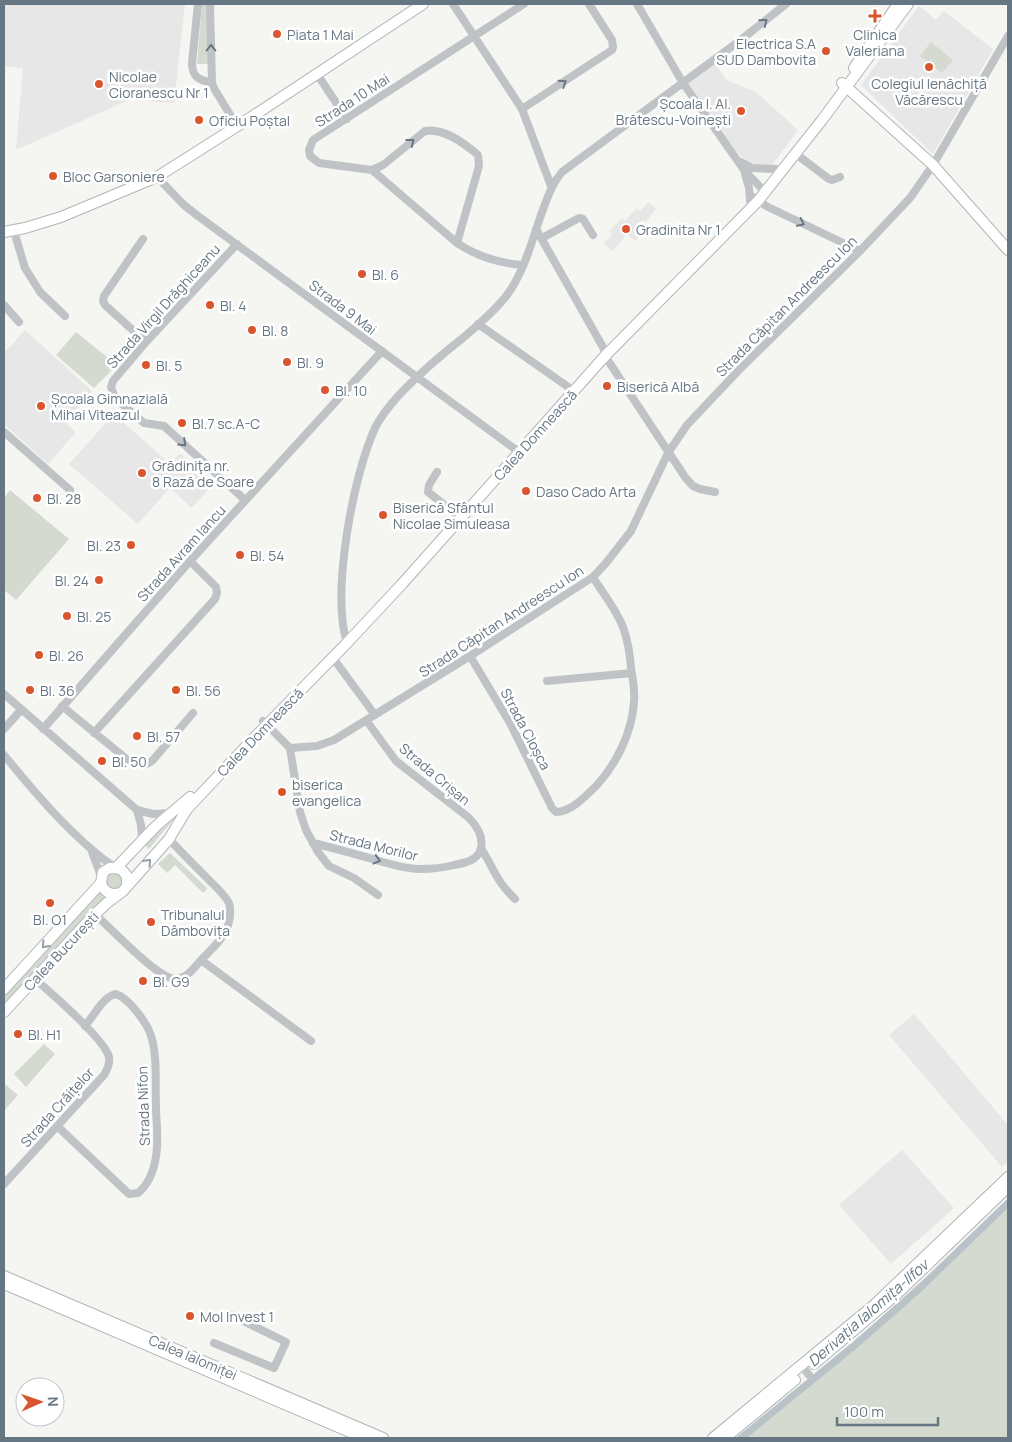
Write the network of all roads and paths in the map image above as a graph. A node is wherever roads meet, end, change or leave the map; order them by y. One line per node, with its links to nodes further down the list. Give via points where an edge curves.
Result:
1 (198, 4): 14 (street, via 192,71 198,79)
2 (210, 4): 14 (street, one-way to 2)
3 (423, 4): 13 (main road)
4 (454, 4): 11 (street)
5 (524, 4): 11 (street, Strada 10 Mai)
6 (589, 4): 17 (street, one-way to 6, via 612,50 612,40)
7 (637, 4): 15 (street)
8 (786, 4): 15 (street, one-way to 8)
9 (898, 4): 16 (main road, Calea Domnească)
10 (908, 4): 16 (main road)
11 (474, 36): 17 (street); 18 (street, Strada 10 Mai)
12 (1008, 36): 22 (street, Strada Căpitan Andreescu Ion)
13 (318, 74): 18 (street); 19 (main road)
14 (212, 83): 19 (street)
15 (683, 83): 21 (street); 28 (street, via 568,167)
16 (847, 88): 20 (main road, Calea Domnească); 20 (main road, Calea Domnească); 22 (main road)
17 (522, 109): 28 (street)
18 (347, 119): 24 (street, Strada 10 Mai, via 314,140 310,156 320,162)
19 (237, 126): 26 (main road)
20 (794, 152): 23 (main road); 27 (street, via 829,179); 29 (main road, Calea Domnească)
21 (736, 158): 23 (street, via 749,168); 25 (street)
22 (933, 165): 38 (street, Strada Căpitan Andreescu Ion, via 910,198); 39 (main road)
23 (776, 169): 29 (main road)
24 (372, 170): 36 (street); 36 (street, one-way to 36, via 425,131 446,134 469,146 478,155 479,166)
25 (744, 170): 29 (street); 30 (street)
26 (157, 177): 32 (main road, via 68,214); 37 (street, Strada 9 Mai, via 191,210)
27 (840, 177)
28 (551, 186): 31 (street)
29 (763, 190): 30 (main road, Calea Domnească)
30 (752, 201): 38 (street, one-way to 38); 47 (main road, Calea Domnească)
31 (536, 229): 34 (street); 40 (street)
32 (9, 232): 42 (street, via 40,292)
33 (593, 235): 34 (street, via 579,218)
34 (542, 238): 47 (street)
35 (143, 239): 45 (street, via 103,301)
36 (457, 243): 40 (street, via 487,259)
37 (237, 244): 45 (street, Strada Virgil Drăghiceanu); 46 (street, Strada 9 Mai)
38 (860, 250): 52 (street, Strada Căpitan Andreescu Ion, via 700,410)
39 (1008, 250)
40 (522, 265): 44 (street, via 507,295)
41 (4, 305): 43 (street)
42 (65, 316)
43 (19, 322)
44 (478, 324): 48 (street); 49 (street)
45 (146, 342): 56 (street, Strada Virgil Drăghiceanu, one-way to 56, via 113,381 114,398 144,423 164,426)
46 (382, 351): 48 (street, Strada 9 Mai); 56 (street, Strada Avram Iancu)
47 (604, 352): 49 (main road, Calea Domnească); 52 (street)
48 (416, 377): 51 (street, Strada 9 Mai); 60 (street, via 380,418 362,465 346,543 342,606)
49 (572, 389): 51 (main road, Calea Domnească)
50 (4, 432): 54 (street)
51 (517, 450): 57 (main road, Calea Domnească); 60 (main road, Calea Domnească)
52 (668, 453): 55 (street, via 693,486); 59 (street, Strada Căpitan Andreescu Ion, via 631,531)
53 (437, 472): 57 (street, via 428,492)
54 (70, 490)
55 (715, 492)
56 (245, 500): 58 (street, Strada Avram Iancu)
57 (456, 514): 60 (main road, Calea Domnească)
58 (190, 561): 66 (street, Strada Avram Iancu); 74 (street, via 216,587 215,599)
59 (593, 577): 61 (street, Strada Căpitan Andreescu Ion); 63 (street, via 624,630)
60 (346, 640): 62 (main road, Calea Domnească); 71 (main road, Calea Domnească)
61 (470, 656): 63 (street, Strada Cloșca, via 510,723 552,808 559,812 594,788 612,765 632,720); 69 (street, Strada Căpitan Andreescu Ion)
62 (333, 658): 69 (street); 71 (main road, Calea Domnească)
63 (632, 673): 64 (street)
64 (547, 681)
65 (4, 694): 67 (street)
66 (62, 706): 73 (street, Strada Avram Iancu); 74 (street)
67 (21, 710): 72 (street); 73 (street)
68 (193, 713): 74 (street, via 146,764 129,761)
69 (375, 715): 70 (street, Strada Căpitan Andreescu Ion)
70 (366, 720): 75 (street, Strada Căpitan Andreescu Ion, via 325,744); 82 (street, Strada Crișan, via 396,761 472,821 480,833)
71 (265, 723): 75 (street); 78 (main road, Calea Domnească); 79 (main road, Calea Domnească, via 186,809)
72 (4, 729)
73 (43, 729): 77 (street)
74 (94, 732)
75 (290, 748): 81 (street, via 300,812)
76 (4, 755): 83 (street)
77 (137, 810): 78 (street, via 153,814); 80 (street)
78 (172, 813): 80 (main road, Calea Domnească)
79 (169, 839): 86 (main road, Calea București, one-way to 79); 90 (street, via 230,906 227,928)
80 (142, 840): 84 (main road, Calea Domnească)
81 (313, 843): 82 (street, Strada Morilor, one-way to 82, via 419,869 464,864 472,860); 87 (street, via 329,866)
82 (481, 848): 88 (street, Strada Crișan, via 495,875)
83 (92, 852): 84 (street); 85 (street)
84 (115, 867): 85 (main road, via 106,870); 86 (main road, via 127,876)
85 (101, 879): 86 (main road, via 102,887 108,893); 92 (main road, Calea București, one-way to 92)
86 (124, 889): 89 (main road, Calea București)
87 (378, 895)
88 (515, 899)
89 (92, 918): 90 (street, via 168,977 184,977); 91 (main road, Calea București)
90 (201, 960): 95 (street)
91 (35, 979): 93 (main road, Calea București); 94 (street, Strada Crăițelor)
92 (4, 989)
93 (4, 1012)
94 (85, 1026): 96 (street, Strada Crăițelor, via 108,1056 107,1070); 96 (street, Strada Nifon, via 115,994 132,1006 150,1033 158,1139 149,1180 138,1193 129,1194)
95 (311, 1041)
96 (57, 1126): 98 (street, Strada Crăițelor)
97 (1008, 1177): 106 (main road, via 873,1306)
98 (4, 1184)
99 (1008, 1187): 107 (main road, via 892,1299 808,1373)
100 (4, 1276): 105 (main road, Calea Ialomiței)
101 (4, 1284): 104 (main road, Calea Ialomiței)
102 (229, 1314): 103 (street, via 286,1342 274,1368)
103 (214, 1343)
104 (364, 1438)
105 (383, 1438)
106 (713, 1438)
107 (725, 1438)

